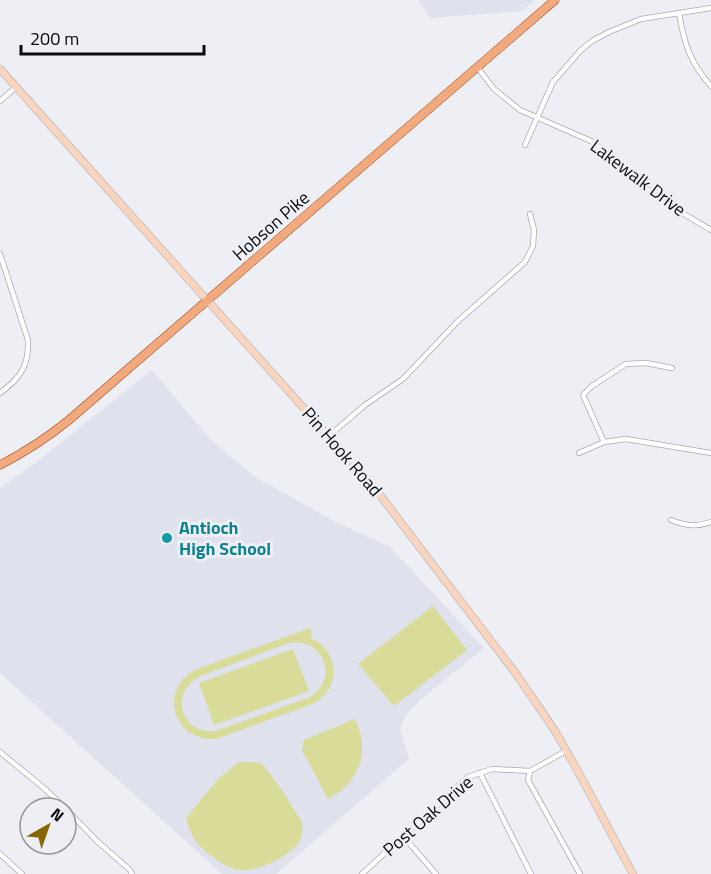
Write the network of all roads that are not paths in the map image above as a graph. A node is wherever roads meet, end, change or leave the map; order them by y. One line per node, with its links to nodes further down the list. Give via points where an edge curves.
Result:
1 (555, 0): 4 (main road, Hobson Pike)
2 (711, 8): 3 (street)
3 (679, 13): 6 (street, via 688,51); 9 (street, via 641,19 592,41 553,82)
4 (478, 68): 9 (street, Lakewalk Drive, via 494,89 520,110); 14 (main road, Hobson Pike)
5 (0, 69): 7 (street, Pin Hook Road)
6 (711, 86)
7 (16, 87): 8 (street); 14 (street, Pin Hook Road)
8 (0, 101)
9 (537, 116): 10 (street); 12 (street, Lakewalk Drive, via 591,141 661,200)
10 (525, 145)
11 (530, 214): 17 (street, via 533,246 525,262 458,321 403,379)
12 (711, 230)
13 (0, 254): 16 (street, via 28,340 23,370)
14 (207, 300): 17 (street, Pin Hook Road); 21 (main road, Hobson Pike, via 49,436)
15 (672, 368): 18 (street, via 626,364 583,395)
16 (0, 393)
17 (329, 436): 24 (street, Pin Hook Road, via 370,482 517,675)
18 (604, 442): 19 (street); 20 (street, via 626,438)
19 (579, 453)
20 (711, 453)
21 (0, 465)
22 (671, 520): 23 (street, via 690,526)
23 (711, 522)
24 (566, 751): 26 (street); 38 (street, Pin Hook Road)
25 (0, 752): 28 (street)
26 (530, 771): 27 (street, Post Oak Drive, via 492,769); 37 (street, via 528,780)
27 (480, 773): 30 (street, Post Oak Drive, via 468,777); 36 (street)
28 (52, 796)
29 (78, 822): 33 (street)
30 (403, 836): 34 (street, Post Oak Drive); 35 (street)
31 (0, 854): 32 (street)
32 (22, 874)
33 (132, 874)
34 (362, 874)
35 (436, 874)
36 (531, 874)
37 (580, 874)
38 (633, 874)

